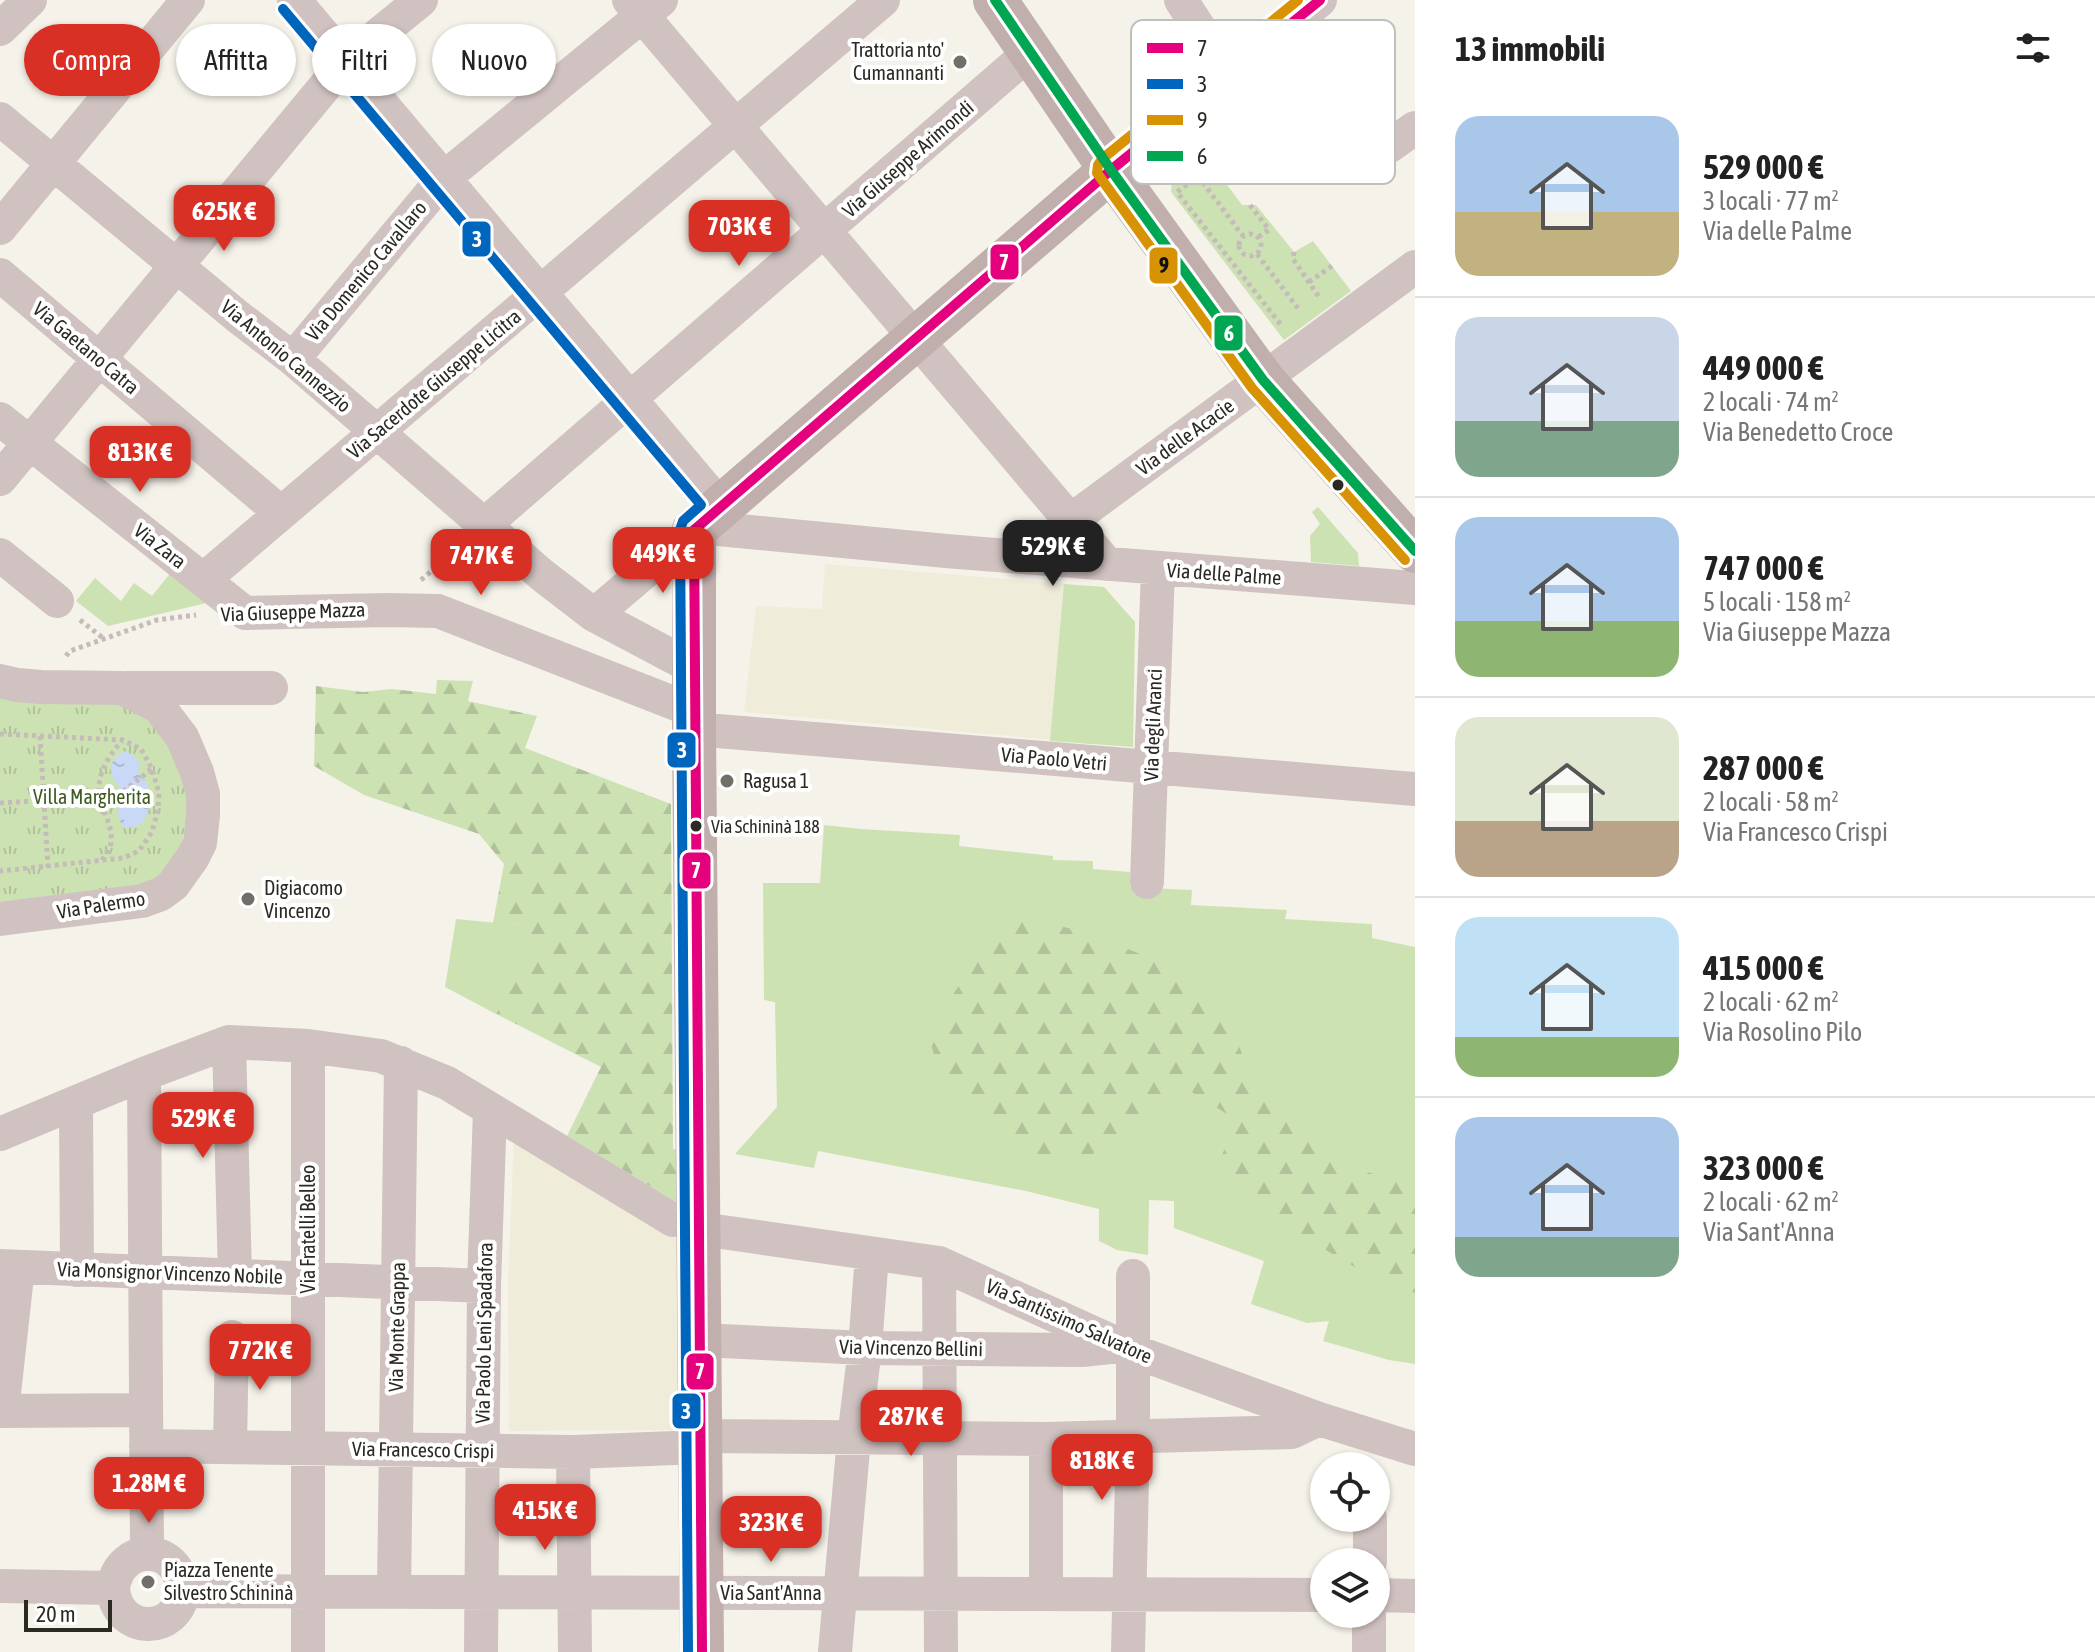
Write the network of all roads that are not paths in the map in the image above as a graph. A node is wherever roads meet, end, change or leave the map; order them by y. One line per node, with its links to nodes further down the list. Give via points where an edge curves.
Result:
1 (30, 0): 14 (street)
2 (188, 0): 23 (street)
3 (294, 0): 12 (street)
4 (421, 0): 13 (street)
5 (883, 0): 19 (street, Via Sacerdote Giuseppe Licitra)
6 (995, 0): 15 (main road)
7 (1181, 0): 10 (street)
8 (1320, 0): 11 (street)
9 (644, 5): 19 (street); 25 (street, Via Domenico Cavallaro)
10 (1194, 20)
11 (1295, 20)
12 (314, 24)
13 (391, 24)
14 (0, 29)
15 (1029, 53): 24 (main road); 27 (street, Via Giuseppe Arimondi)
16 (317, 96): 28 (street)
17 (375, 96): 25 (street)
18 (0, 119): 23 (street, Via Antonio Cannezzio)
19 (736, 126): 27 (street); 31 (street, Via Sacerdote Giuseppe Licitra)
20 (1415, 128): 21 (street)
21 (1395, 142)
22 (1131, 153): 24 (street)
23 (53, 163): 26 (street); 28 (street, Via Antonio Cannezzio)
24 (1111, 170): 32 (main road); 35 (main road)
25 (444, 178): 31 (street); 34 (street, Via Domenico Cavallaro)
26 (0, 228)
27 (825, 232): 32 (street); 36 (street, Via Giuseppe Arimondi)
28 (176, 265): 33 (street); 34 (street, Via Antonio Cannezzio)
29 (1415, 267): 35 (street, Via delle Acacie)
30 (0, 275): 33 (street, Via Gaetano Catra)
31 (541, 293): 36 (street); 38 (street, Via Sacerdote Giuseppe Licitra)
32 (916, 338): 42 (main road); 43 (street)
33 (99, 359): 39 (street); 41 (street, Via Gaetano Catra)
34 (293, 359): 38 (street, Via Antonio Cannezzio)
35 (1263, 380): 43 (street, Via delle Acacie); 45 (main road)
36 (631, 399): 42 (street); 44 (street, Via Giuseppe Arimondi)
37 (0, 419): 39 (street, Via Zara)
38 (377, 432): 41 (street, Via Sacerdote Giuseppe Licitra); 44 (street, Via Antonio Cannezzio)
39 (30, 443): 40 (street); 49 (street, Via Zara)
40 (0, 479)
41 (281, 513): 49 (street, Via Sacerdote Giuseppe Licitra)
42 (704, 521): 47 (street, Via delle Palme, via 899,546); 53 (street); 54 (main road)
43 (1070, 521): 47 (street)
44 (484, 525): 53 (street, Via Antonio Cannezzio)
45 (1415, 551)
46 (0, 555): 51 (street)
47 (1107, 564): 48 (street, Via delle Palme)
48 (1158, 569): 50 (street, Via delle Palme); 59 (street, Via degli Aranci)
49 (203, 580): 52 (street, Via Zara)
50 (1415, 588)
51 (57, 601)
52 (245, 613): 58 (street, Via Giuseppe Mazza, via 438,611)
53 (594, 615): 54 (street, Via Antonio Cannezzio)
54 (694, 668): 58 (main road)
55 (0, 681): 56 (street, Via Palermo)
56 (122, 688): 57 (street); 62 (street, Via Palermo, via 159,707 190,754 203,794 200,843 193,857 173,885 142,901)
57 (271, 688)
58 (694, 720): 59 (street, Via Paolo Vetri); 83 (main road)
59 (1151, 767): 60 (street, Via Paolo Vetri); 61 (street, Via degli Aranci)
60 (1415, 789)
61 (1147, 882)
62 (0, 919)
63 (229, 1042): 64 (street); 66 (street); 77 (street)
64 (308, 1046): 65 (street); 79 (street, Via Fratelli Belleo)
65 (401, 1063): 68 (street); 80 (street, Via Monte Grappa)
66 (144, 1074): 67 (street); 76 (street)
67 (76, 1103): 69 (street); 75 (street)
68 (490, 1110): 70 (street); 81 (street, Via Paolo Leni Spadafora)
69 (0, 1134)
70 (673, 1220)
71 (715, 1231): 72 (street, Via Santissimo Salvatore)
72 (872, 1254): 73 (street, Via Santissimo Salvatore); 84 (street)
73 (939, 1263): 85 (street, Via Santissimo Salvatore); 86 (street)
74 (9, 1267): 75 (street, Via Monsignor Vincenzo Nobile); 88 (street)
75 (77, 1270): 76 (street, Via Monsignor Vincenzo Nobile)
76 (145, 1272): 77 (street, Via Monsignor Vincenzo Nobile); 87 (street)
77 (235, 1276): 79 (street, Via Monsignor Vincenzo Nobile)
78 (1133, 1276): 85 (street)
79 (308, 1279): 80 (street, Via Monsignor Vincenzo Nobile); 97 (street, Via Fratelli Belleo)
80 (397, 1282): 81 (street, Via Monsignor Vincenzo Nobile); 98 (street, Via Monte Grappa)
81 (484, 1286): 100 (street, Via Paolo Leni Spadafora)
82 (232, 1337): 96 (street)
83 (700, 1340): 84 (street, Via Vincenzo Bellini); 94 (main road)
84 (865, 1348): 86 (street, Via Vincenzo Bellini); 91 (street)
85 (1127, 1348): 86 (street, Via Vincenzo Bellini); 89 (street, Via Santissimo Salvatore); 90 (street)
86 (939, 1349): 92 (street)
87 (145, 1410): 88 (street); 95 (street)
88 (1, 1411)
89 (1319, 1419): 90 (street, Via Francesco Crispi, via 1292,1432); 101 (street, Via Santissimo Salvatore)
90 (1133, 1437): 93 (street, Via Francesco Crispi); 117 (street)
91 (854, 1438): 92 (street, Via Francesco Crispi); 94 (street, Via Francesco Crispi); 114 (street)
92 (940, 1439): 93 (street, Via Francesco Crispi); 115 (street)
93 (1046, 1439): 116 (street)
94 (700, 1442): 102 (street, Via Francesco Crispi); 103 (main road)
95 (146, 1446): 96 (street, Via Francesco Crispi); 105 (street)
96 (230, 1447): 97 (street, Via Francesco Crispi)
97 (308, 1448): 98 (street, Via Francesco Crispi); 109 (street, Via Fratelli Belleo)
98 (395, 1449): 100 (street, Via Francesco Crispi); 110 (street, Via Monte Grappa)
99 (1415, 1449): 101 (street, Via Santissimo Salvatore)
100 (482, 1450): 102 (street, Via Francesco Crispi); 111 (street, Via Paolo Leni Spadafora)
101 (1370, 1450)
102 (573, 1452): 112 (street)
103 (701, 1519): 104 (street); 113 (main road)
104 (791, 1524)
105 (147, 1554): 107 (street, via 126,1561); 108 (street, via 175,1566)
106 (0, 1586): 107 (street)
107 (113, 1588): 122 (street, via 114,1601)
108 (183, 1591): 109 (street, Via Sant'Anna); 122 (street, via 178,1607)
109 (308, 1591): 110 (street, Via Sant'Anna); 123 (street, Via Fratelli Belleo)
110 (394, 1592): 111 (street, Via Sant'Anna)
111 (480, 1592): 112 (street, Via Sant'Anna); 124 (street, Via Paolo Leni Spadafora)
112 (574, 1592): 113 (street, Via Sant'Anna); 125 (street)
113 (702, 1593): 114 (street, Via Sant'Anna); 126 (main road)
114 (841, 1594): 115 (street, Via Sant'Anna); 127 (street)
115 (941, 1594): 116 (street, Via Sant'Anna); 128 (street)
116 (1046, 1594): 117 (street, Via Sant'Anna)
117 (1129, 1594): 118 (street, Via Sant'Anna); 129 (street)
118 (1310, 1595)
119 (1390, 1595): 120 (street)
120 (1415, 1596)
121 (1369, 1628): 130 (street)
122 (148, 1638)
123 (308, 1652)
124 (481, 1652)
125 (575, 1652)
126 (702, 1652)
127 (835, 1652)
128 (941, 1652)
129 (1128, 1652)
130 (1369, 1652)

